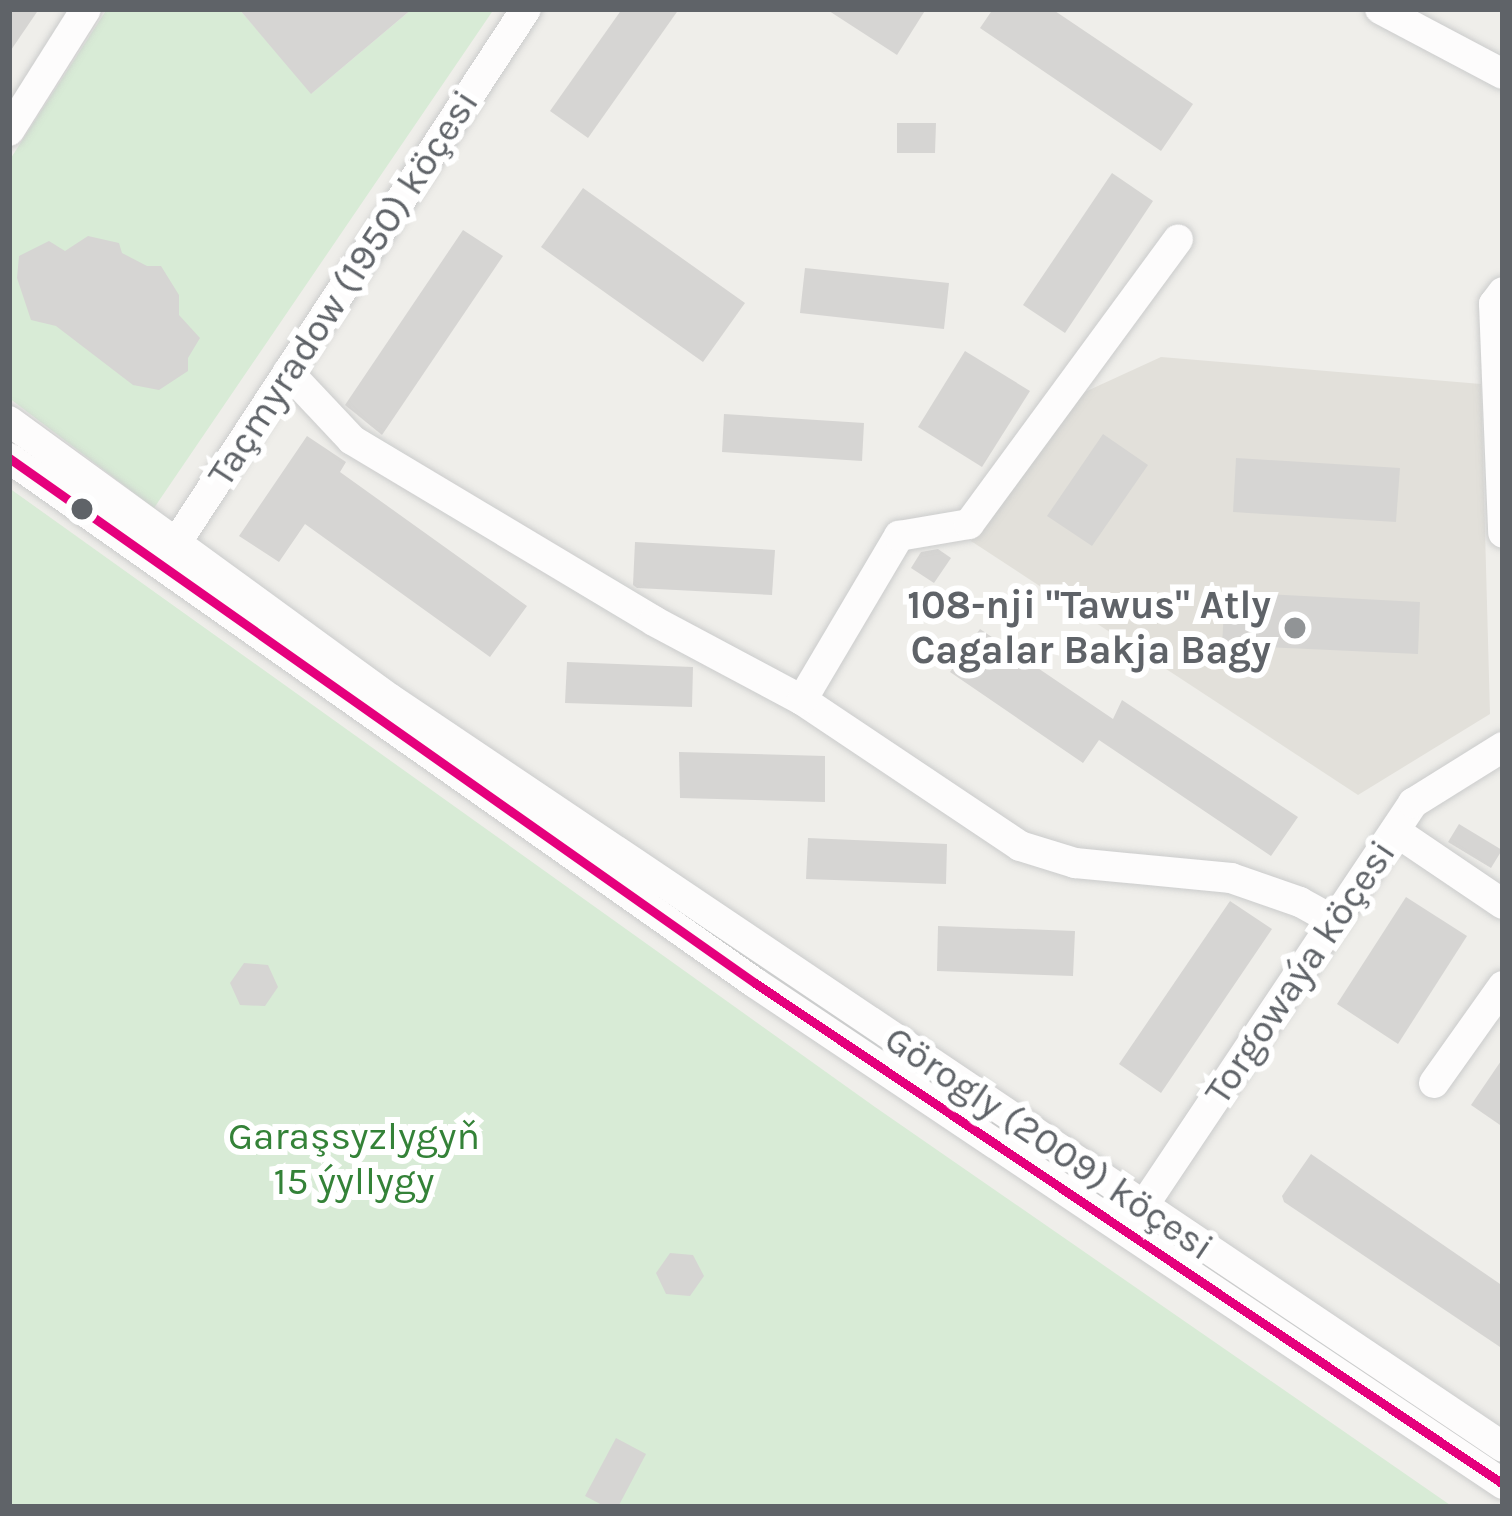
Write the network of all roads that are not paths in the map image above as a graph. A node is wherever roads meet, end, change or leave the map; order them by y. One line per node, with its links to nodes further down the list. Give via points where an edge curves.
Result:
1 (86, 9): 5 (street)
2 (526, 9): 8 (street, Taçmyradow (1950) köçesi)
3 (1380, 9): 4 (street)
4 (1503, 74)
5 (9, 131)
6 (1178, 240): 13 (street, via 969,524 899,536)
7 (1503, 292): 11 (street, via 1494,304)
8 (288, 372): 12 (street, Taçmyradow (1950) köçesi); 13 (street, via 352,440)
9 (9, 422): 12 (street, Görogly (2009) köçesi)
10 (9, 458): 12 (street, Görogly (2009) köçesi)
11 (1503, 533)
12 (168, 555): 20 (street, Görogly (2009) köçesi, via 754,983)
13 (802, 700): 17 (street, via 1020,846 1075,863 1231,878)
14 (1503, 747): 15 (street, Torgowaýa köçesi, via 1414,803)
15 (1395, 831): 16 (street); 17 (street, Torgowaýa köçesi)
16 (1503, 904)
17 (1334, 921): 20 (street, Torgowaýa köçesi)
18 (1503, 986): 19 (street)
19 (1434, 1083)
20 (1135, 1218): 21 (street, Görogly (2009) köçesi); 22 (street, Görogly (2009) köçesi)
21 (1503, 1447)
22 (1503, 1484)

